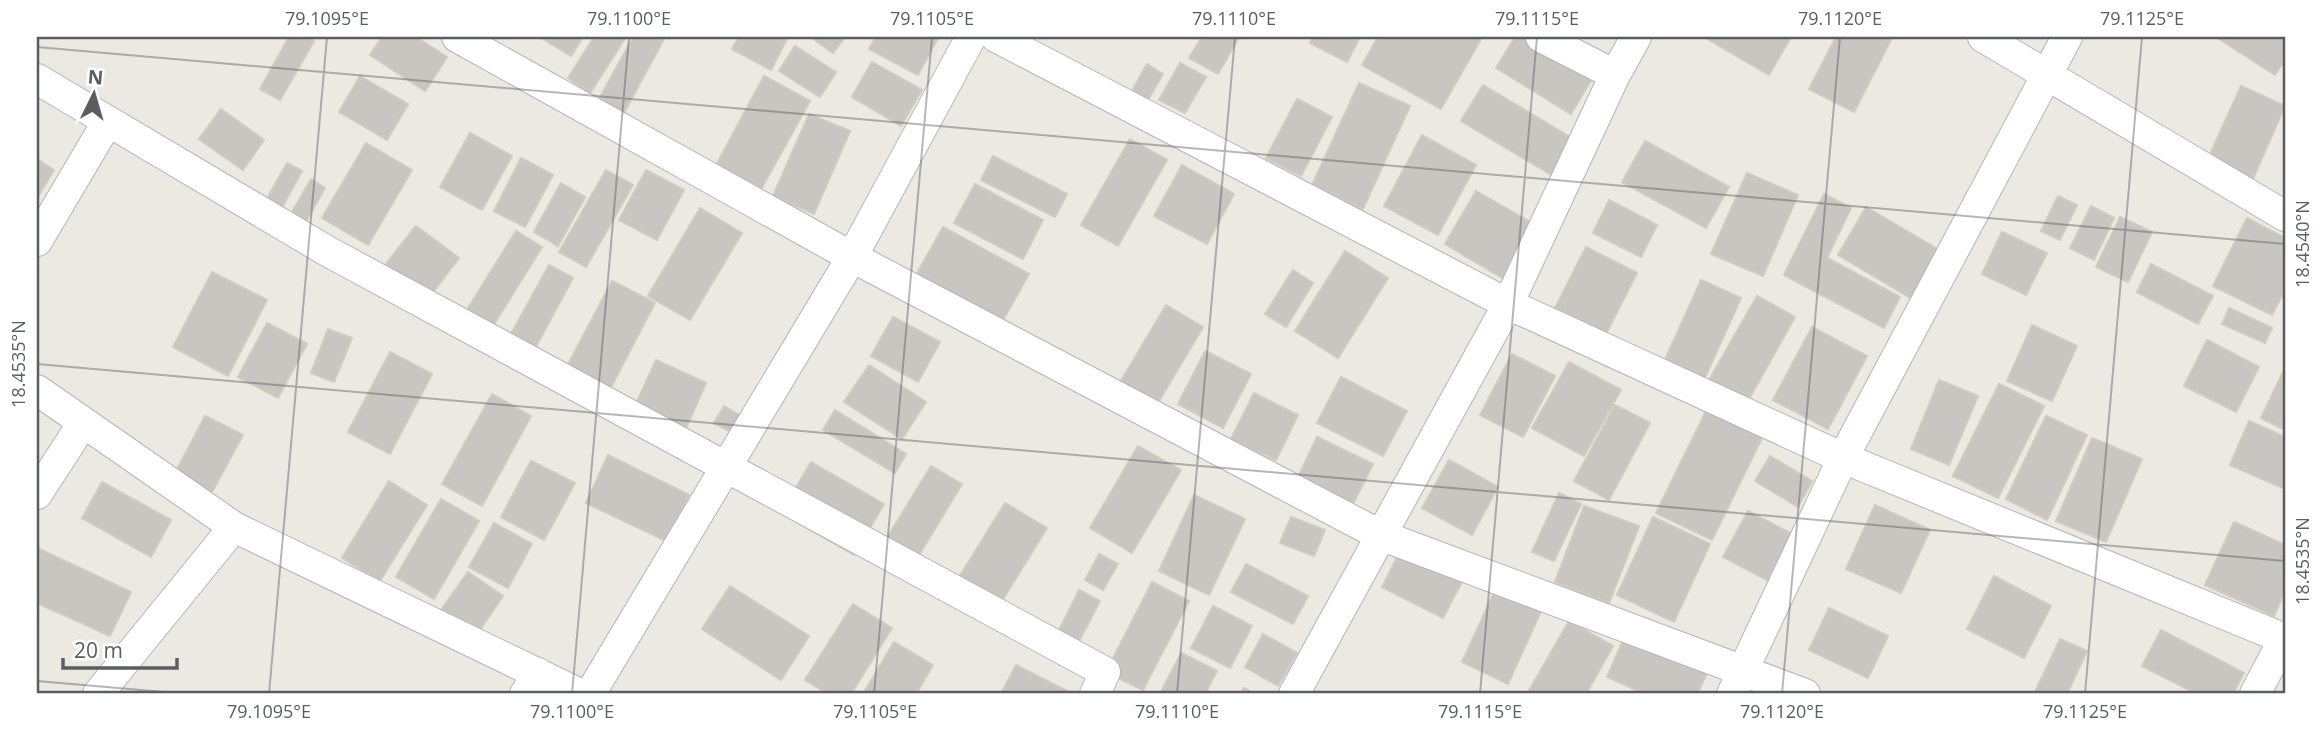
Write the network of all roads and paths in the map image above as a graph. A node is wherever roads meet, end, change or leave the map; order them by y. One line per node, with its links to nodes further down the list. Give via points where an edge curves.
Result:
1 (457, 37): 14 (street)
2 (971, 37): 14 (street)
3 (996, 37): 15 (street)
4 (1541, 37): 8 (street)
5 (1636, 37): 8 (street)
6 (1983, 37): 9 (street)
7 (2067, 37): 9 (street)
8 (1615, 75): 15 (street)
9 (2048, 75): 12 (street); 18 (street)
10 (37, 79): 11 (street)
11 (108, 121): 13 (street); 19 (street, via 327,251)
12 (2285, 216)
13 (37, 241)
14 (852, 257): 19 (street); 22 (street)
15 (1508, 304): 18 (street); 22 (street)
16 (37, 390): 17 (street)
17 (83, 423): 20 (street); 21 (street)
18 (1843, 458): 23 (street); 24 (street)
19 (726, 467): 28 (street); 29 (street, via 1105,672)
20 (37, 495)
21 (234, 527): 25 (street); 26 (street)
22 (1380, 535): 24 (street); 30 (street)
23 (2285, 638): 32 (street)
24 (1738, 682): 31 (street)
25 (531, 684): 27 (street)
26 (98, 694)
27 (580, 694)
28 (590, 694)
29 (1095, 694)
30 (1294, 694)
31 (1805, 694)
32 (2255, 694)

